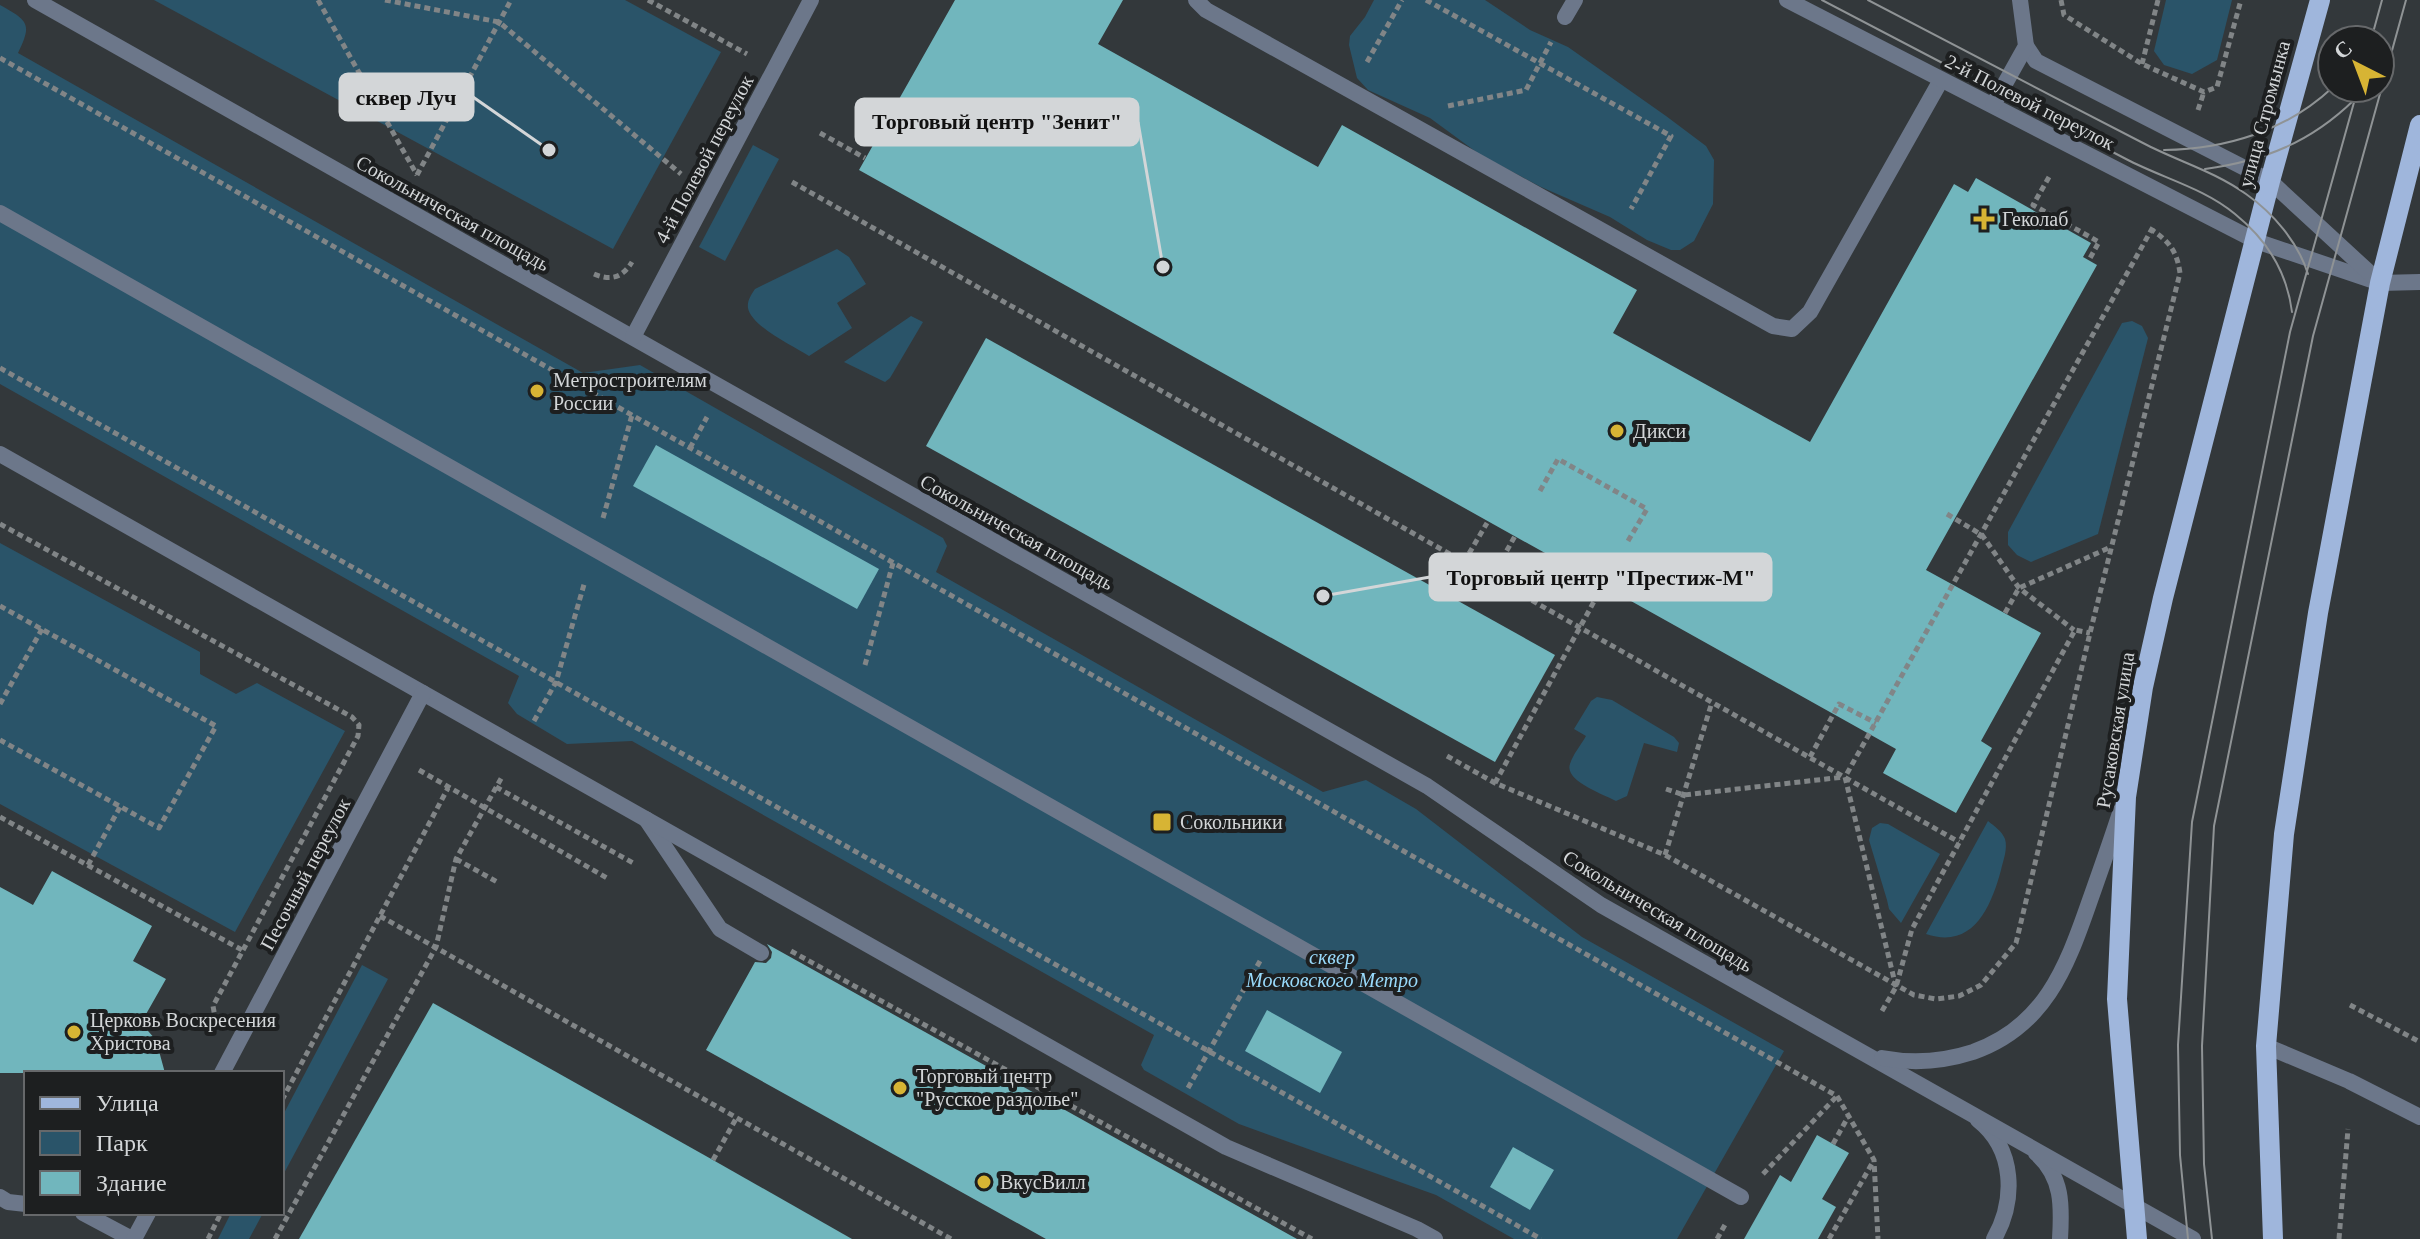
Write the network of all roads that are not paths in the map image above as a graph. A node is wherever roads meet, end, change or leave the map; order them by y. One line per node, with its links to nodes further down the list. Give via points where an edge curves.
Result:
1 (35, 0): 18 (street, Сокольническая площадь)
2 (811, 0): 18 (street, 4-й Полевой переулок)
3 (1196, 0): 10 (street, via 1773,326 1792,329 1810,312)
4 (1575, 0): 8 (street)
5 (1787, 0): 10 (street, 2-й Полевой переулок)
6 (2020, 0): 9 (street)
7 (2320, 0): 13 (main road, улица Стромынка)
8 (1565, 17)
9 (2026, 46): 11 (street); 13 (street, 2-й Полевой переулок, via 2036,61)
10 (1941, 80): 11 (street, 2-й Полевой переулок)
11 (1993, 105): 15 (street, 2-й Полевой переулок)
12 (2420, 125): 17 (main road)
13 (2270, 181): 15 (main road, улица Стромынка); 17 (street, 2-й Полевой переулок)
14 (0, 213): 31 (street)
15 (2256, 241): 17 (street, 2-й Полевой переулок); 21 (main road, Русаковская улица, via 2163,598)
16 (2420, 282): 17 (street)
17 (2380, 283): 24 (main road, via 2318,613 2284,834)
18 (633, 337): 25 (street, Сокольническая площадь, via 1427,786 1601,905)
19 (0, 454): 20 (street)
20 (423, 693): 22 (street); 26 (street, Песочный переулок)
21 (2126, 797): 25 (street, via 2068,961 2035,1013 2005,1038 1948,1060 1908,1063); 33 (main road, Русаковская улица, via 2117,999)
22 (646, 819): 23 (street, via 720,929); 37 (street, via 1226,1147)
23 (761, 953)
24 (2266, 1046): 28 (street); 42 (main road)
25 (1869, 1056): 27 (street, Сокольническая площадь)
26 (223, 1071)
27 (1970, 1114): 29 (street, Сокольническая площадь); 38 (street, via 1994,1136 2007,1166 2009,1198)
28 (2420, 1117)
29 (2029, 1147): 33 (street, Сокольническая площадь); 39 (street, via 2058,1182)
30 (0, 1197): 32 (street)
31 (1741, 1197)
32 (24, 1204)
33 (2134, 1206): 40 (main road, Русаковская улица); 41 (street, Сокольническая площадь)
34 (87, 1215): 36 (street)
35 (147, 1215): 36 (street)
36 (133, 1239)
37 (1435, 1239)
38 (1994, 1239)
39 (2060, 1239)
40 (2137, 1239)
41 (2193, 1239)
42 (2273, 1239)

